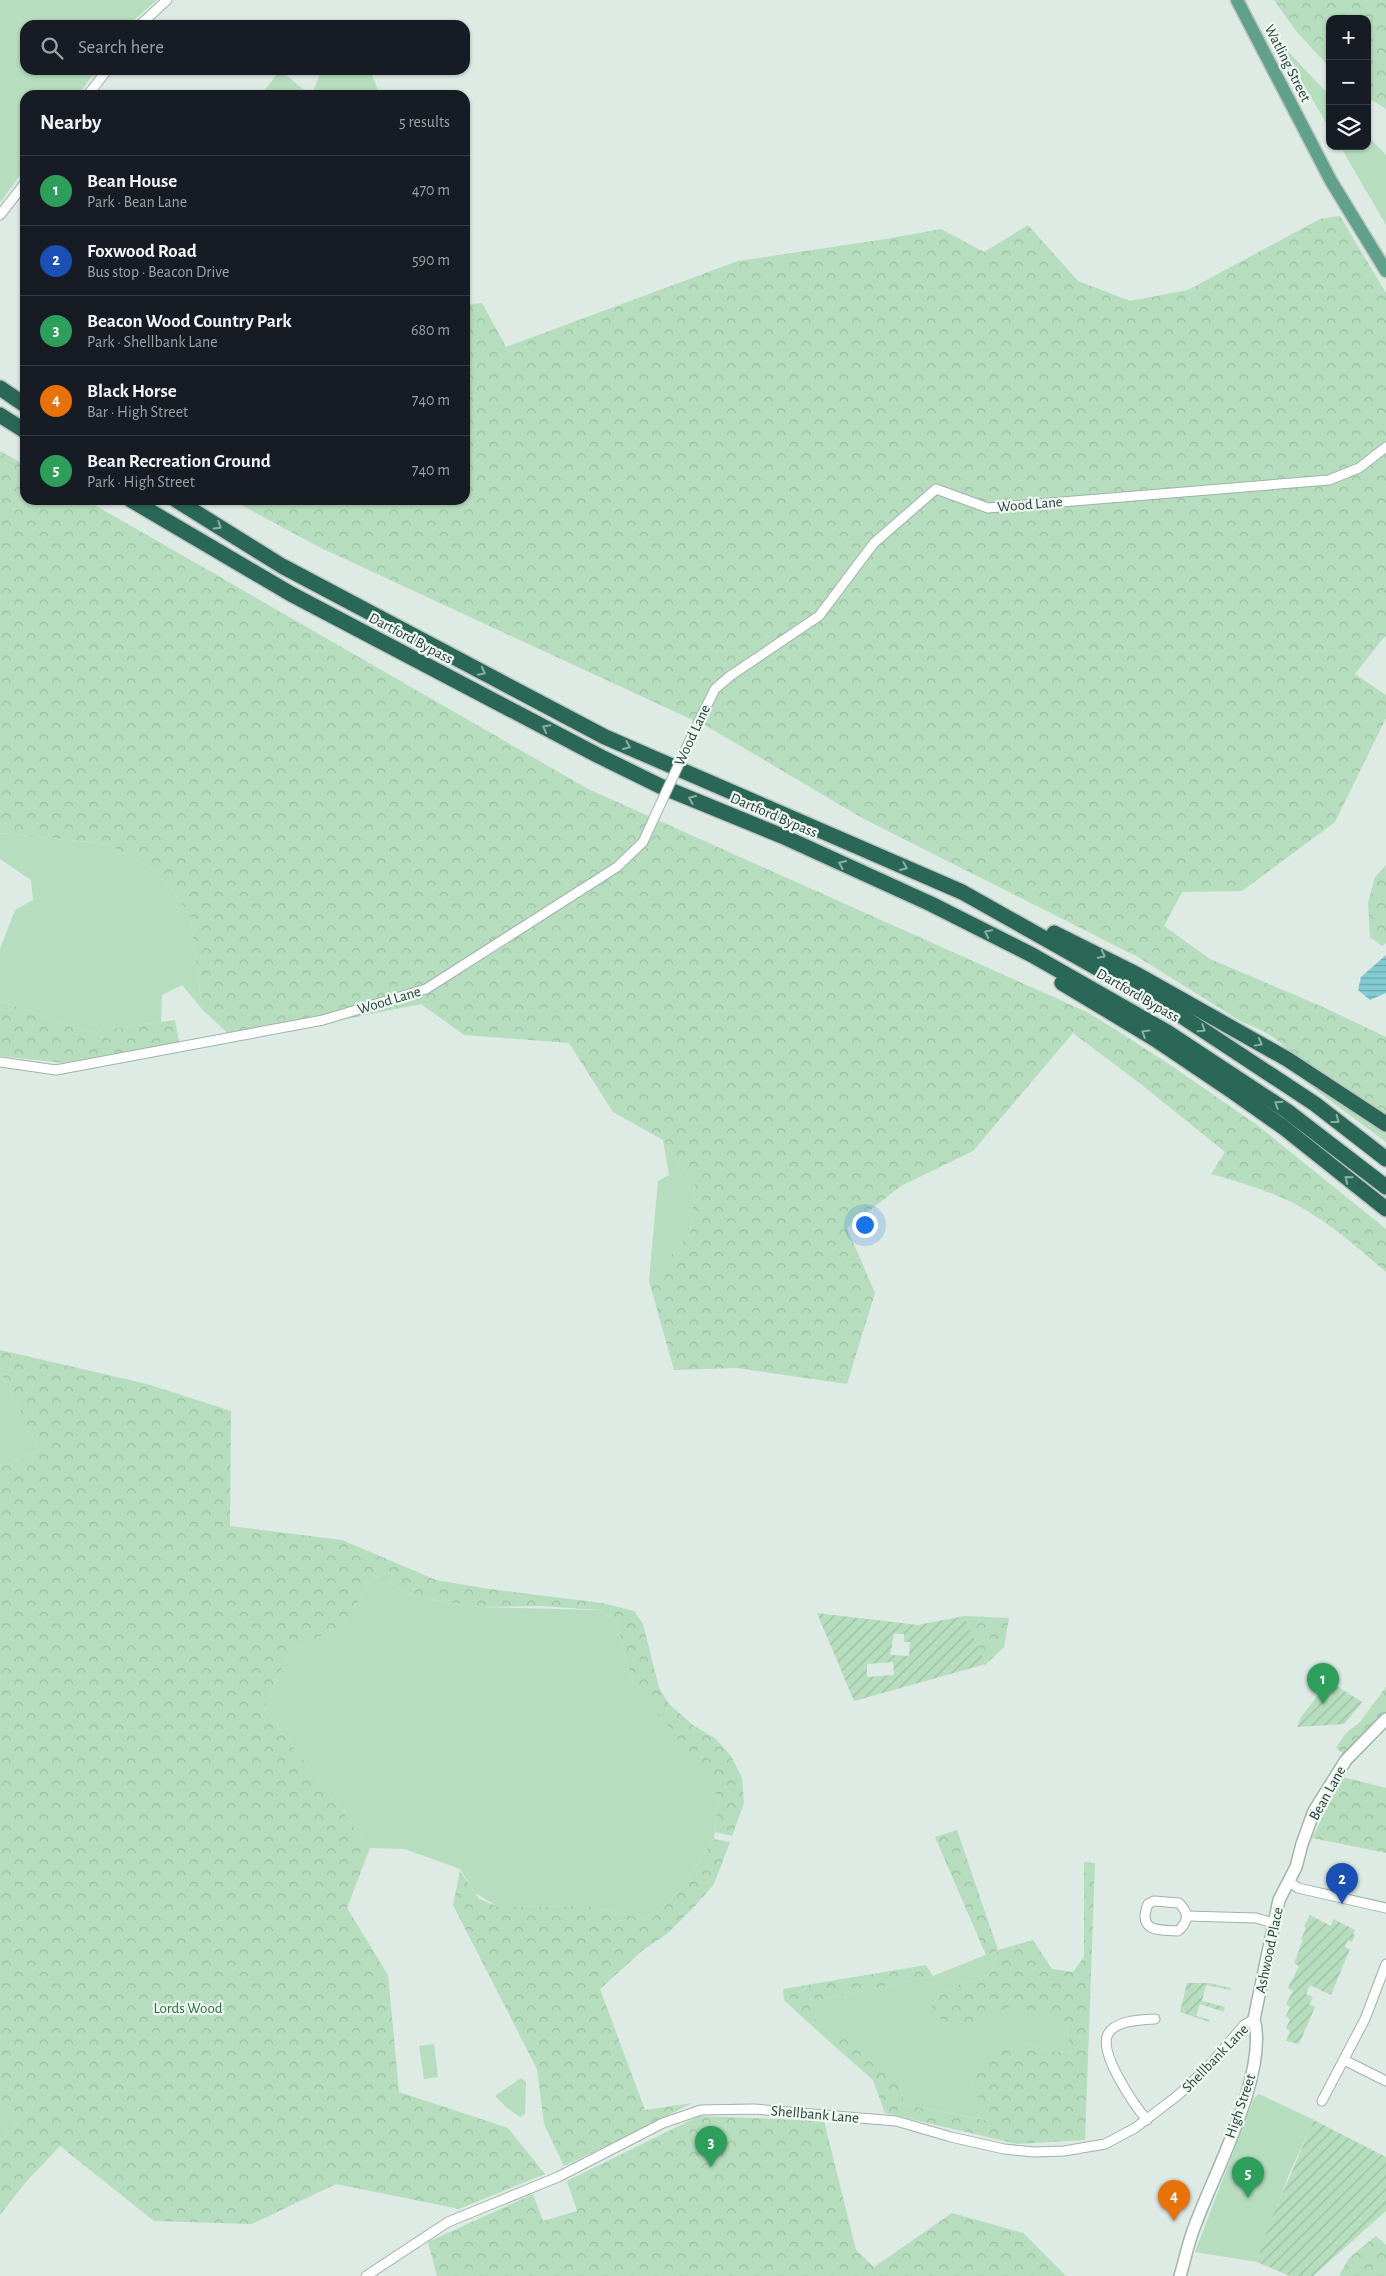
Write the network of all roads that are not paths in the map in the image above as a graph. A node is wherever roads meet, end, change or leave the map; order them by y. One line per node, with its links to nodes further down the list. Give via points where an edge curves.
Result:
1 (167, 0): 3 (street)
2 (1238, 0): 8 (main road, Watling Street, via 1331,181)
3 (145, 20)
4 (102, 75): 5 (street)
5 (92, 90)
6 (20, 189): 7 (street)
7 (0, 215)
8 (1386, 271)
9 (0, 388): 10 (highway)
10 (20, 402)
11 (0, 415): 12 (highway)
12 (20, 428)
13 (1386, 447): 18 (street, Wood Lane, bridge, via 1359,468 1329,480 988,508 936,488 874,543 819,616 717,686 643,842 617,867 426,990 322,1020 56,1070)
14 (140, 505): 17 (highway, Dartford Bypass, one-way to 14, via 931,904 782,836 660,786 599,756 291,594)
15 (184, 505): 16 (highway, Dartford Bypass, one-way to 16, via 282,566 605,737)
16 (962, 892): 19 (highway, one-way to 19, via 1138,975 1287,1059); 20 (highway, Dartford Bypass, one-way to 20, via 1177,1013 1308,1099)
17 (1032, 955): 21 (highway, Dartford Bypass, one-way to 17, via 1287,1111 1167,1032); 22 (highway, one-way to 17, via 1232,1090 1155,1039 1065,986)
18 (0, 1062)
19 (1386, 1124)
20 (1386, 1159)
21 (1386, 1187)
22 (1386, 1209)
23 (1386, 1719): 24 (main road, Bean Lane, via 1346,1760 1324,1793 1308,1827)
24 (1290, 1882): 25 (street, via 1298,1888); 27 (main road, Ashwood Place, via 1279,1900)
25 (1386, 1908)
26 (1188, 1916): 26 (street, via 1178,1931 1154,1930 1146,1920 1146,1910 1154,1901 1179,1903); 27 (street, via 1256,1918)
27 (1273, 1922): 30 (main road, Ashwood Place)
28 (1386, 1964): 31 (street, via 1365,2019)
29 (1154, 2020): 34 (street, via 1124,2024 1111,2031 1107,2038 1120,2082)
30 (1254, 2020): 34 (street, Shellbank Lane, via 1244,2025 1189,2086); 36 (main road, High Street, via 1256,2045 1248,2087 1194,2229)
31 (1344, 2060): 32 (street); 33 (street)
32 (1386, 2081)
33 (1322, 2101)
34 (1147, 2120): 35 (street, Shellbank Lane, via 1105,2144 1034,2152 951,2138 896,2121 754,2109 700,2110 663,2123 558,2178 448,2222)
35 (366, 2276)
36 (1180, 2276)

